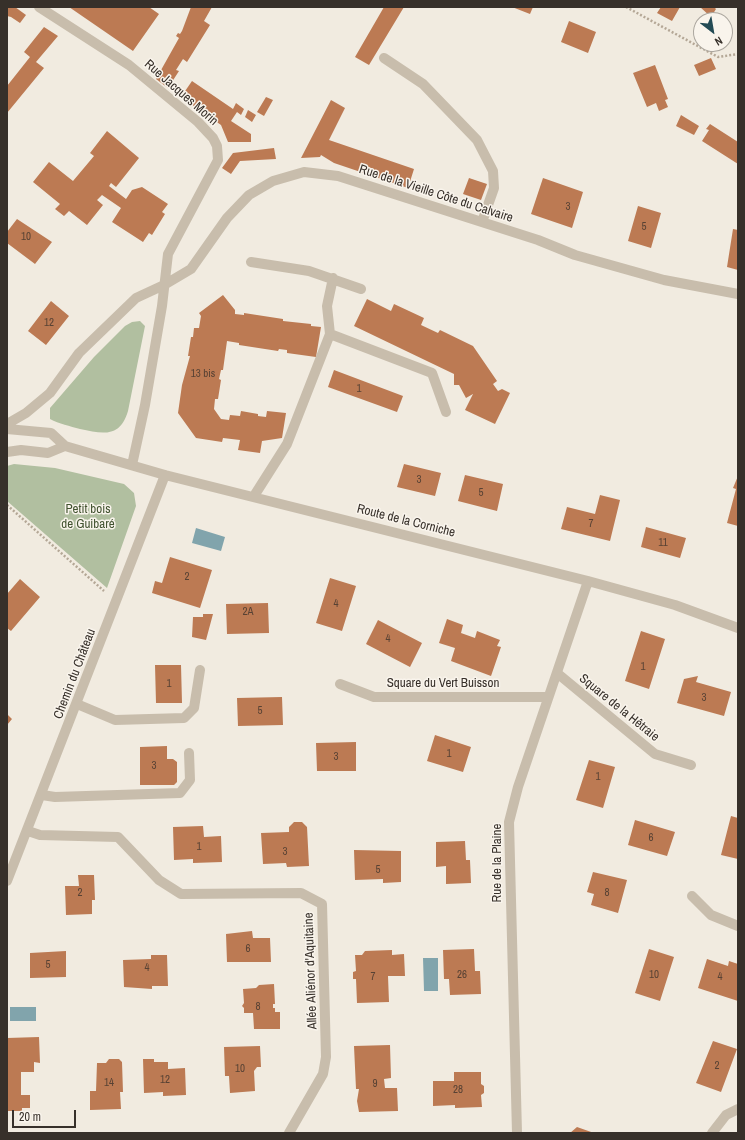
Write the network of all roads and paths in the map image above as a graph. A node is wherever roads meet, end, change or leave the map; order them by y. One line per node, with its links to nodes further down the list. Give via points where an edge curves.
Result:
1 (39, 7): 8 (street, Rue Jacques Morin, via 129,65 198,122 217,146 218,160 168,254)
2 (626, 7): 3 (path, via 718,57)
3 (738, 54)
4 (384, 58): 5 (street, via 423,84 477,140 493,171 494,188)
5 (482, 222): 8 (street, Rue de la Vieille Côte du Calvaire, via 338,176 304,172 273,181 249,195 227,218 191,269); 10 (street, Rue de la Vieille Côte du Calvaire, via 575,255 664,280)
6 (251, 262): 7 (street, via 309,271)
7 (333, 278): 9 (street); 11 (street, via 327,306)
8 (164, 285): 13 (street, via 136,298 79,353 50,393 26,413); 17 (street, Rue Jacques Morin, via 145,405)
9 (360, 289)
10 (738, 294)
11 (330, 334): 12 (street, via 432,372); 19 (street, via 287,444)
12 (446, 412)
13 (7, 424)
14 (7, 429): 15 (street, Route de la Corniche, via 51,433)
15 (65, 446): 16 (street, via 48,453 21,450); 17 (street, Route de la Corniche)
16 (7, 452)
17 (132, 465): 18 (street, Route de la Corniche)
18 (165, 475): 19 (street, Route de la Corniche); 28 (street, Chemin du Château)
19 (254, 496): 21 (street, Route de la Corniche)
20 (7, 505): 22 (path)
21 (588, 581): 23 (street, Route de la Corniche, via 675,605); 25 (street, Rue de la Plaine)
22 (109, 595)
23 (738, 628)
24 (200, 670): 28 (street, via 194,708 184,718 115,720)
25 (557, 673): 27 (street, Rue de la Plaine); 30 (street, Square de la Hêtraie, via 655,754)
26 (340, 684): 27 (street, Square du Vert Buisson, via 374,697)
27 (548, 697): 38 (street, Rue de la Plaine, via 518,787 510,822)
28 (77, 704): 31 (street, Chemin du Château)
29 (189, 753): 31 (street, via 190,780 180,793 55,797)
30 (691, 764)
31 (42, 795): 32 (street, Chemin du Château)
32 (28, 831): 33 (street, Chemin du Château); 37 (street, Allée Aliénor d'Aquitaine, via 40,834 118,837 159,880 180,894 301,893 322,904 326,1057 323,1074)
33 (7, 881)
34 (692, 896): 35 (street, via 711,915)
35 (738, 926)
36 (738, 1109): 39 (street, via 726,1115)
37 (289, 1133)
38 (517, 1133)
39 (712, 1133)

